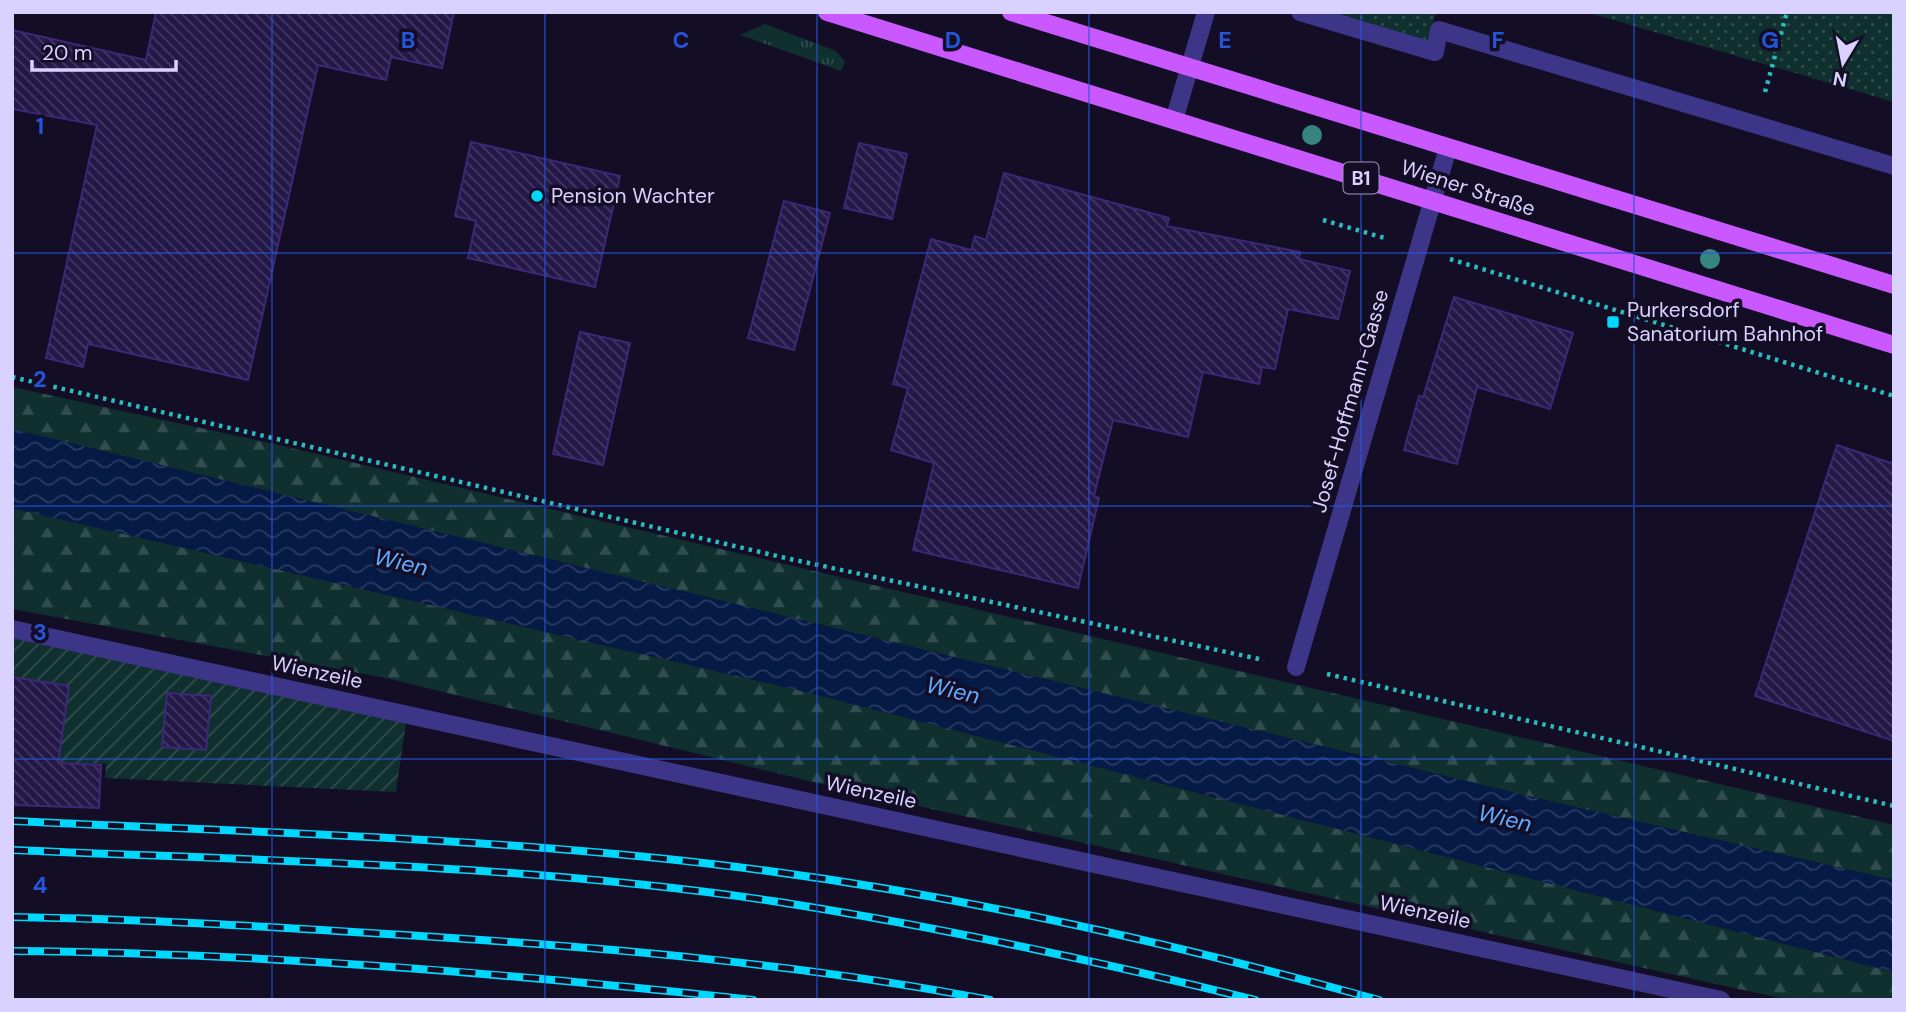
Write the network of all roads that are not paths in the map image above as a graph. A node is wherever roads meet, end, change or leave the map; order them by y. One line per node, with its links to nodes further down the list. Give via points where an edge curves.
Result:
1 (827, 12): 6 (main road, Wiener Straße / B1)
2 (1011, 12): 5 (main road, Wiener Straße)
3 (1206, 12): 5 (street)
4 (1300, 12): 8 (street, via 1435,52 1439,30)
5 (1190, 69): 6 (street); 7 (main road, Wiener Straße)
6 (1174, 120): 9 (main road, Wiener Straße / B1)
7 (1448, 148): 9 (street, Josef-Hoffmann-Gasse); 10 (main road, Wiener Straße)
8 (1894, 166)
9 (1433, 200): 11 (main road, Wiener Straße / B1); 13 (street, Josef-Hoffmann-Gasse)
10 (1894, 285)
11 (1894, 345)
12 (12, 629): 14 (street, Wienzeile)
13 (1296, 667)
14 (1721, 1000)

